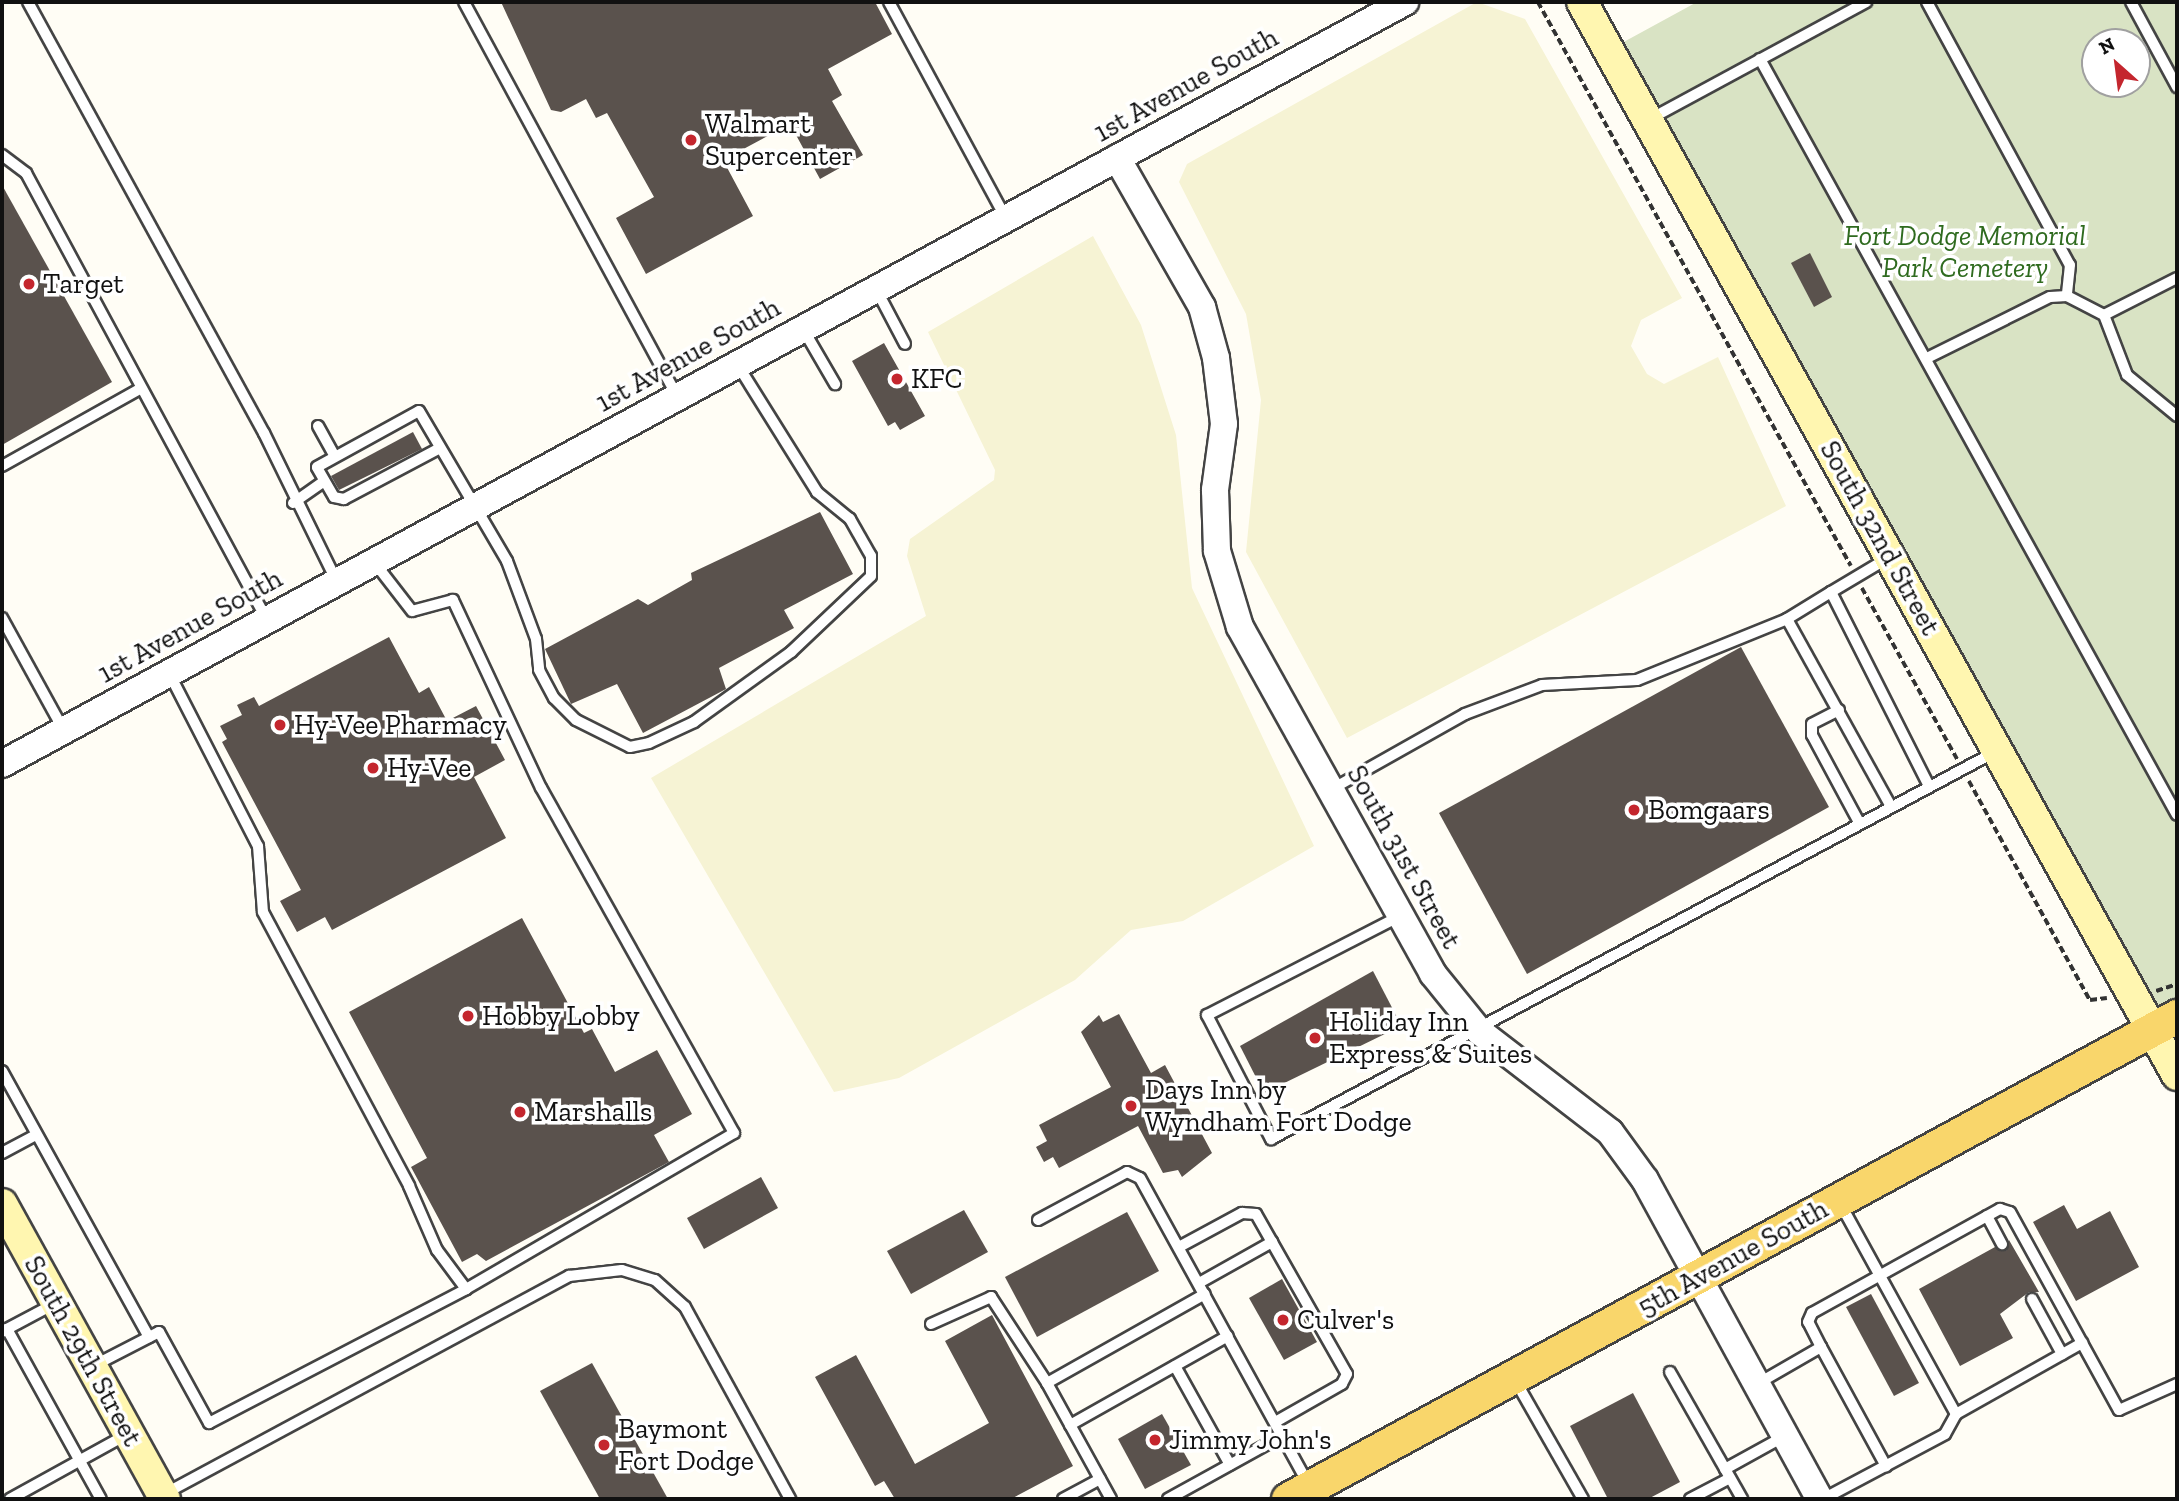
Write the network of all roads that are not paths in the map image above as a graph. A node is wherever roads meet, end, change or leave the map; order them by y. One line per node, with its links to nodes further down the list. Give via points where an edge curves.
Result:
1 (28, 2): 34 (lane, via 259,424)
2 (464, 2): 27 (lane)
3 (889, 2): 16 (lane)
4 (1405, 2): 15 (street, 1st Avenue South)
5 (1582, 2): 13 (main road, South 32nd Street)
6 (1866, 2): 11 (lane)
7 (1927, 2): 10 (lane)
8 (1939, 2): 10 (lane)
9 (2131, 2): 12 (lane)
10 (1937, 16): 19 (lane, via 2070,265)
11 (1760, 59): 13 (lane); 23 (lane)
12 (2177, 87)
13 (1648, 120): 36 (main road, South 32nd Street)
14 (2, 155): 26 (lane, via 26,173)
15 (1117, 158): 16 (street, 1st Avenue South); 49 (street, South 31st Street, via 1202,307 1216,358 1224,424 1215,490 1217,551 1240,627)
16 (1006, 218): 18 (street, 1st Avenue South)
17 (2177, 278): 20 (lane)
18 (876, 289): 21 (street, 1st Avenue South); 22 (lane)
19 (2067, 296): 20 (lane); 23 (lane, via 2014,313)
20 (2104, 315): 28 (lane, via 2127,375)
21 (803, 329): 24 (street, 1st Avenue South); 25 (lane)
22 (905, 344)
23 (1927, 358): 51 (lane)
24 (737, 365): 27 (street, 1st Avenue South); 35 (lane, via 817,492 850,519 871,555 871,576 791,652 694,722 630,747 576,720 539,670 536,639 507,561)
25 (835, 384)
26 (140, 389): 32 (lane); 42 (lane)
27 (678, 397): 35 (street, 1st Avenue South)
28 (2177, 416)
29 (318, 426): 31 (lane)
30 (440, 448): 31 (lane, via 413,409); 33 (lane, via 344,499); 35 (lane)
31 (332, 453): 33 (lane, via 317,467)
32 (2, 467)
33 (322, 483): 34 (lane)
34 (293, 503): 38 (lane)
35 (473, 508): 37 (street, 1st Avenue South)
36 (1890, 557): 39 (lane); 46 (main road, South 32nd Street)
37 (374, 562): 38 (street, 1st Avenue South); 70 (lane, via 412,611 453,600 541,788 734,1133)
38 (337, 582): 42 (street, 1st Avenue South)
39 (1831, 592): 41 (lane); 48 (lane)
40 (2, 618): 45 (lane)
41 (1787, 619): 44 (lane); 49 (lane, via 1637,680 1542,685 1465,714)
42 (267, 620): 43 (street, 1st Avenue South)
43 (169, 673): 45 (street, 1st Avenue South); 70 (lane, via 258,846 263,912 410,1185 437,1251)
44 (1839, 710): 50 (lane); 52 (lane, via 1812,724 1812,735)
45 (64, 731): 47 (street, 1st Avenue South)
46 (1998, 751): 48 (lane); 54 (main road, South 32nd Street, via 2132,994)
47 (2, 764)
48 (1930, 786): 50 (lane)
49 (1330, 790): 53 (street, South 31st Street)
50 (1891, 807): 52 (lane)
51 (2177, 815)
52 (1860, 824): 55 (lane)
53 (1400, 915): 55 (street, South 31st Street, via 1433,974); 55 (lane, via 1207,1015 1271,1139)
54 (2165, 1023): 57 (main road, South 32nd Street); 61 (main road, 5th Avenue South)
55 (1480, 1032): 69 (street, South 31st Street, via 1610,1132)
56 (2, 1071): 58 (lane)
57 (2177, 1075)
58 (6, 1089): 59 (lane)
59 (36, 1135): 60 (lane); 77 (lane)
60 (2, 1153)
61 (1839, 1201): 68 (lane); 69 (main road, 5th Avenue South)
62 (2, 1204): 73 (main road, South 29th Street)
63 (1987, 1216): 66 (lane); 68 (lane); 78 (lane, via 2010,1212)
64 (1038, 1220): 67 (lane, via 1127,1172 1140,1178)
65 (1272, 1242): 67 (lane, via 1256,1214 1242,1213); 71 (lane); 89 (lane, via 1347,1374 1342,1384)
66 (2002, 1244)
67 (1179, 1247): 71 (lane)
68 (1880, 1275): 79 (lane, via 1812,1313 1808,1322); 88 (lane)
69 (1699, 1277): 84 (main road, 5th Avenue South); 86 (street, South 31st Street)
70 (466, 1289): 77 (lane, via 209,1423 159,1332)
71 (1202, 1289): 76 (lane); 85 (lane)
72 (2032, 1299): 80 (lane)
73 (56, 1303): 75 (lane); 82 (main road, South 29th Street)
74 (931, 1325): 85 (lane, via 991,1297)
75 (5, 1330): 94 (lane)
76 (1228, 1336): 81 (lane); 89 (lane)
77 (149, 1337): 82 (lane)
78 (2082, 1343): 80 (lane); 87 (lane, via 2119,1410)
79 (1821, 1347): 86 (lane); 96 (lane)
80 (2062, 1354): 88 (lane)
81 (1175, 1366): 90 (lane); 95 (lane)
82 (92, 1367): 91 (main road, South 29th Street)
83 (1670, 1371): 97 (lane)
84 (1514, 1377): 99 (main road, 5th Avenue South); 107 (lane)
85 (1047, 1383): 90 (lane)
86 (1757, 1384): 93 (street, South 31st Street)
87 (2177, 1384)
88 (1956, 1413): 96 (lane, via 1945,1434)
89 (1275, 1422): 92 (lane)
90 (1070, 1425): 98 (lane)
91 (129, 1433): 94 (lane); 100 (main road, South 29th Street)
92 (1282, 1436): 95 (lane); 99 (lane)
93 (1785, 1436): 97 (lane); 110 (street, South 31st Street)
94 (79, 1461): 101 (lane); 102 (lane)
95 (1230, 1465): 106 (lane)
96 (1886, 1466): 110 (lane)
97 (1727, 1474): 108 (lane); 109 (lane)
98 (1100, 1479): 104 (lane); 105 (lane)
99 (1299, 1493)
100 (164, 1497): 103 (lane, via 569,1276 622,1270 655,1280 685,1307)
101 (10, 1499)
102 (101, 1499)
103 (790, 1499)
104 (1063, 1499)
105 (1111, 1499)
106 (1168, 1499)
107 (1583, 1499)
108 (1690, 1499)
109 (1742, 1499)
110 (1822, 1499)

